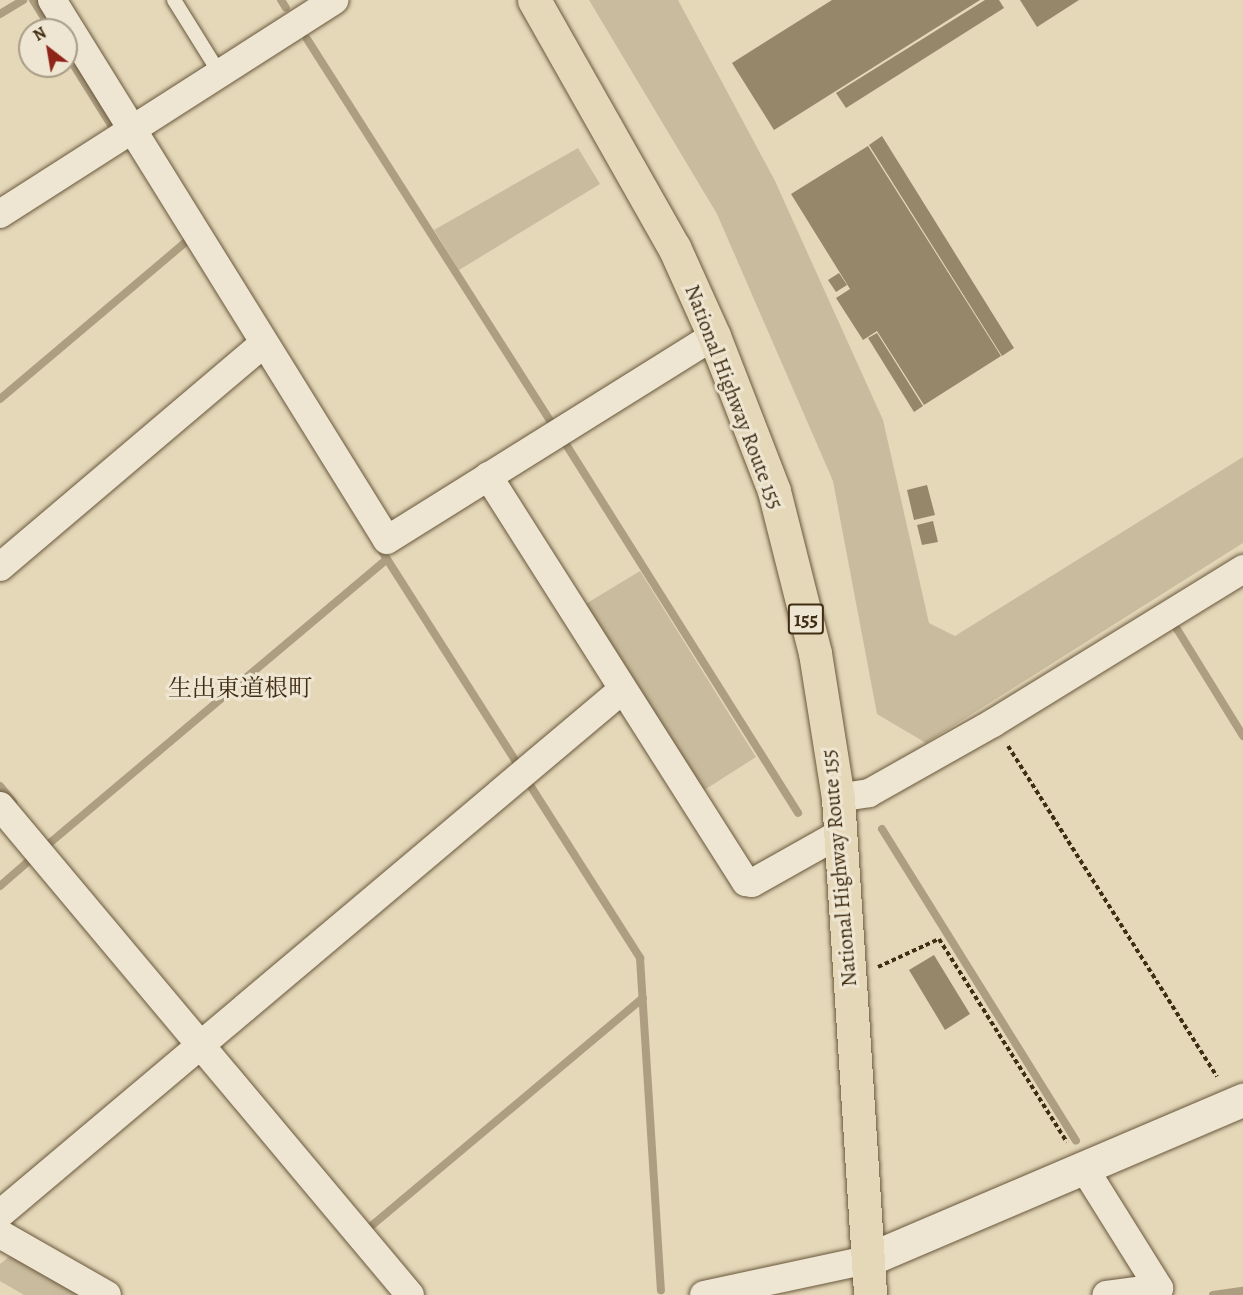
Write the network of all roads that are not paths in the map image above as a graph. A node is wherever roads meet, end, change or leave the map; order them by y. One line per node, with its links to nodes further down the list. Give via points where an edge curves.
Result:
1 (52, 0): 6 (street)
2 (174, 0): 5 (lane)
3 (334, 0): 5 (street)
4 (534, 0): 8 (highway, National Highway Route 155 / 155, via 674,247)
5 (220, 74): 6 (street)
6 (133, 130): 7 (street); 9 (street)
7 (0, 214)
8 (714, 336): 10 (street); 14 (highway, National Highway Route 155 / 155, via 774,491 815,653)
9 (264, 344): 10 (street, via 387,540); 11 (street)
10 (488, 476): 13 (street)
11 (0, 567)
12 (1243, 568): 14 (street, via 993,723 869,793)
13 (622, 690): 16 (street, via 746,882 752,883); 17 (street)
14 (838, 798): 16 (highway, National Highway Route 155 / 155)
15 (0, 806): 17 (street)
16 (841, 833): 22 (highway, National Highway Route 155 / 155)
17 (202, 1046): 20 (street); 24 (street)
18 (1238, 1102): 19 (street)
19 (1084, 1168): 22 (street); 27 (street, via 1160,1288)
20 (0, 1214)
21 (0, 1234): 23 (street)
22 (867, 1260): 25 (street); 26 (highway, National Highway Route 155 / 155)
23 (107, 1295)
24 (410, 1295)
25 (704, 1295)
26 (870, 1295)
27 (1106, 1295)

